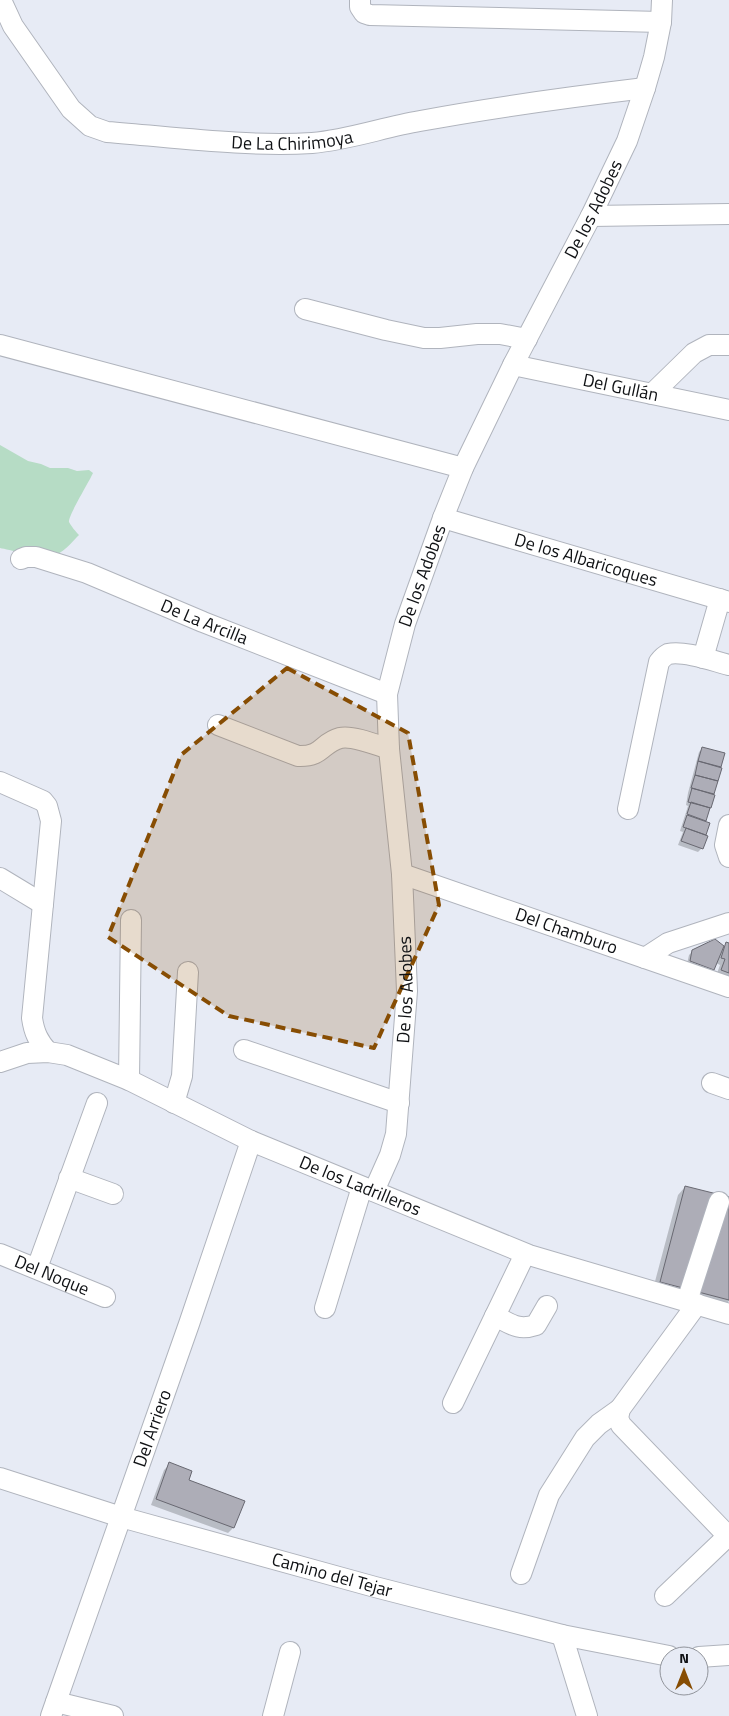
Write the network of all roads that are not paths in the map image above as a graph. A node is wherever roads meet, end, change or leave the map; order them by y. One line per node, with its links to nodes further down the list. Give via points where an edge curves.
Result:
1 (1, 0): 5 (street, De La Chirimoya, via 13,26 71,109 90,126 107,132 249,143 314,143 498,106)
2 (360, 0): 4 (street, via 364,14 370,15)
3 (662, 0): 4 (street, De los Adobes)
4 (661, 22): 5 (street, De los Adobes)
5 (645, 88): 7 (street, De los Adobes, via 627,141)
6 (729, 214): 7 (street)
7 (591, 216): 9 (street, De los Adobes)
8 (306, 309): 9 (street, via 424,338 500,334)
9 (527, 339): 12 (street, De los Adobes)
10 (0, 345): 15 (street)
11 (729, 345): 13 (street, via 709,345 694,353)
12 (513, 365): 13 (street, Del Gullán); 15 (street, De los Adobes)
13 (652, 394): 14 (street, Del Gullán)
14 (729, 410)
15 (463, 468): 16 (street, De los Adobes)
16 (442, 518): 18 (street, De los Albaricoques); 21 (street, De los Adobes, via 405,624)
17 (21, 558): 21 (street, De La Arcilla, via 36,557 87,573)
18 (724, 600): 19 (street)
19 (703, 658): 20 (street); 25 (street, via 670,654 659,662)
20 (729, 665)
21 (387, 694): 23 (street, De los Adobes)
22 (218, 725): 23 (street, via 298,756 316,754 341,737)
23 (389, 748): 28 (street, De los Adobes)
24 (0, 782): 30 (street, via 43,801 50,812)
25 (628, 809)
26 (729, 825): 27 (street, via 725,845)
27 (729, 857)
28 (402, 874): 33 (street, Del Chamburo); 42 (street, De los Adobes, via 406,991)
29 (0, 878): 30 (street)
30 (43, 904): 37 (street, via 32,1018 34,1031)
31 (132, 920): 39 (street)
32 (729, 923): 33 (street, via 668,943)
33 (645, 958): 35 (street, Del Chamburo)
34 (188, 972): 41 (street, via 182,1076)
35 (729, 987)
36 (244, 1050): 42 (street)
37 (48, 1052): 38 (street, De los Ladrilleros, via 27,1053); 39 (street, De los Ladrilleros, via 67,1055)
38 (0, 1062)
39 (128, 1080): 41 (street, De los Ladrilleros)
40 (97, 1103): 44 (street)
41 (174, 1103): 43 (street, De los Ladrilleros)
42 (399, 1103): 45 (street, De los Adobes, via 392,1148)
43 (251, 1141): 45 (street, De los Ladrilleros); 60 (street, Del Arriero)
44 (70, 1178): 46 (street); 50 (street)
45 (368, 1189): 49 (street, De los Ladrilleros); 54 (street, De los Adobes)
46 (113, 1194)
47 (719, 1202): 52 (street)
48 (0, 1254): 50 (street, Del Noque)
49 (525, 1254): 52 (street, De los Ladrilleros); 56 (street)
50 (37, 1268): 51 (street, Del Noque)
51 (105, 1297)
52 (692, 1303): 55 (street, De los Ladrilleros); 58 (street)
53 (547, 1306): 56 (street, via 536,1325 525,1329)
54 (325, 1308)
55 (729, 1314)
56 (495, 1316): 57 (street)
57 (453, 1402)
58 (620, 1409): 61 (street, via 618,1418 621,1425); 62 (street, via 585,1438 549,1495)
59 (0, 1478): 60 (street, Camino del Tejar)
60 (120, 1517): 64 (street, Camino del Tejar); 69 (street, Del Arriero)
61 (728, 1536): 63 (street)
62 (521, 1574)
63 (665, 1596)
64 (562, 1635): 66 (street, Camino del Tejar); 72 (street)
65 (290, 1652): 71 (street)
66 (659, 1654)
67 (729, 1654): 68 (street)
68 (709, 1656)
69 (54, 1709): 70 (street)
70 (113, 1716)
71 (273, 1716)
72 (588, 1716)

